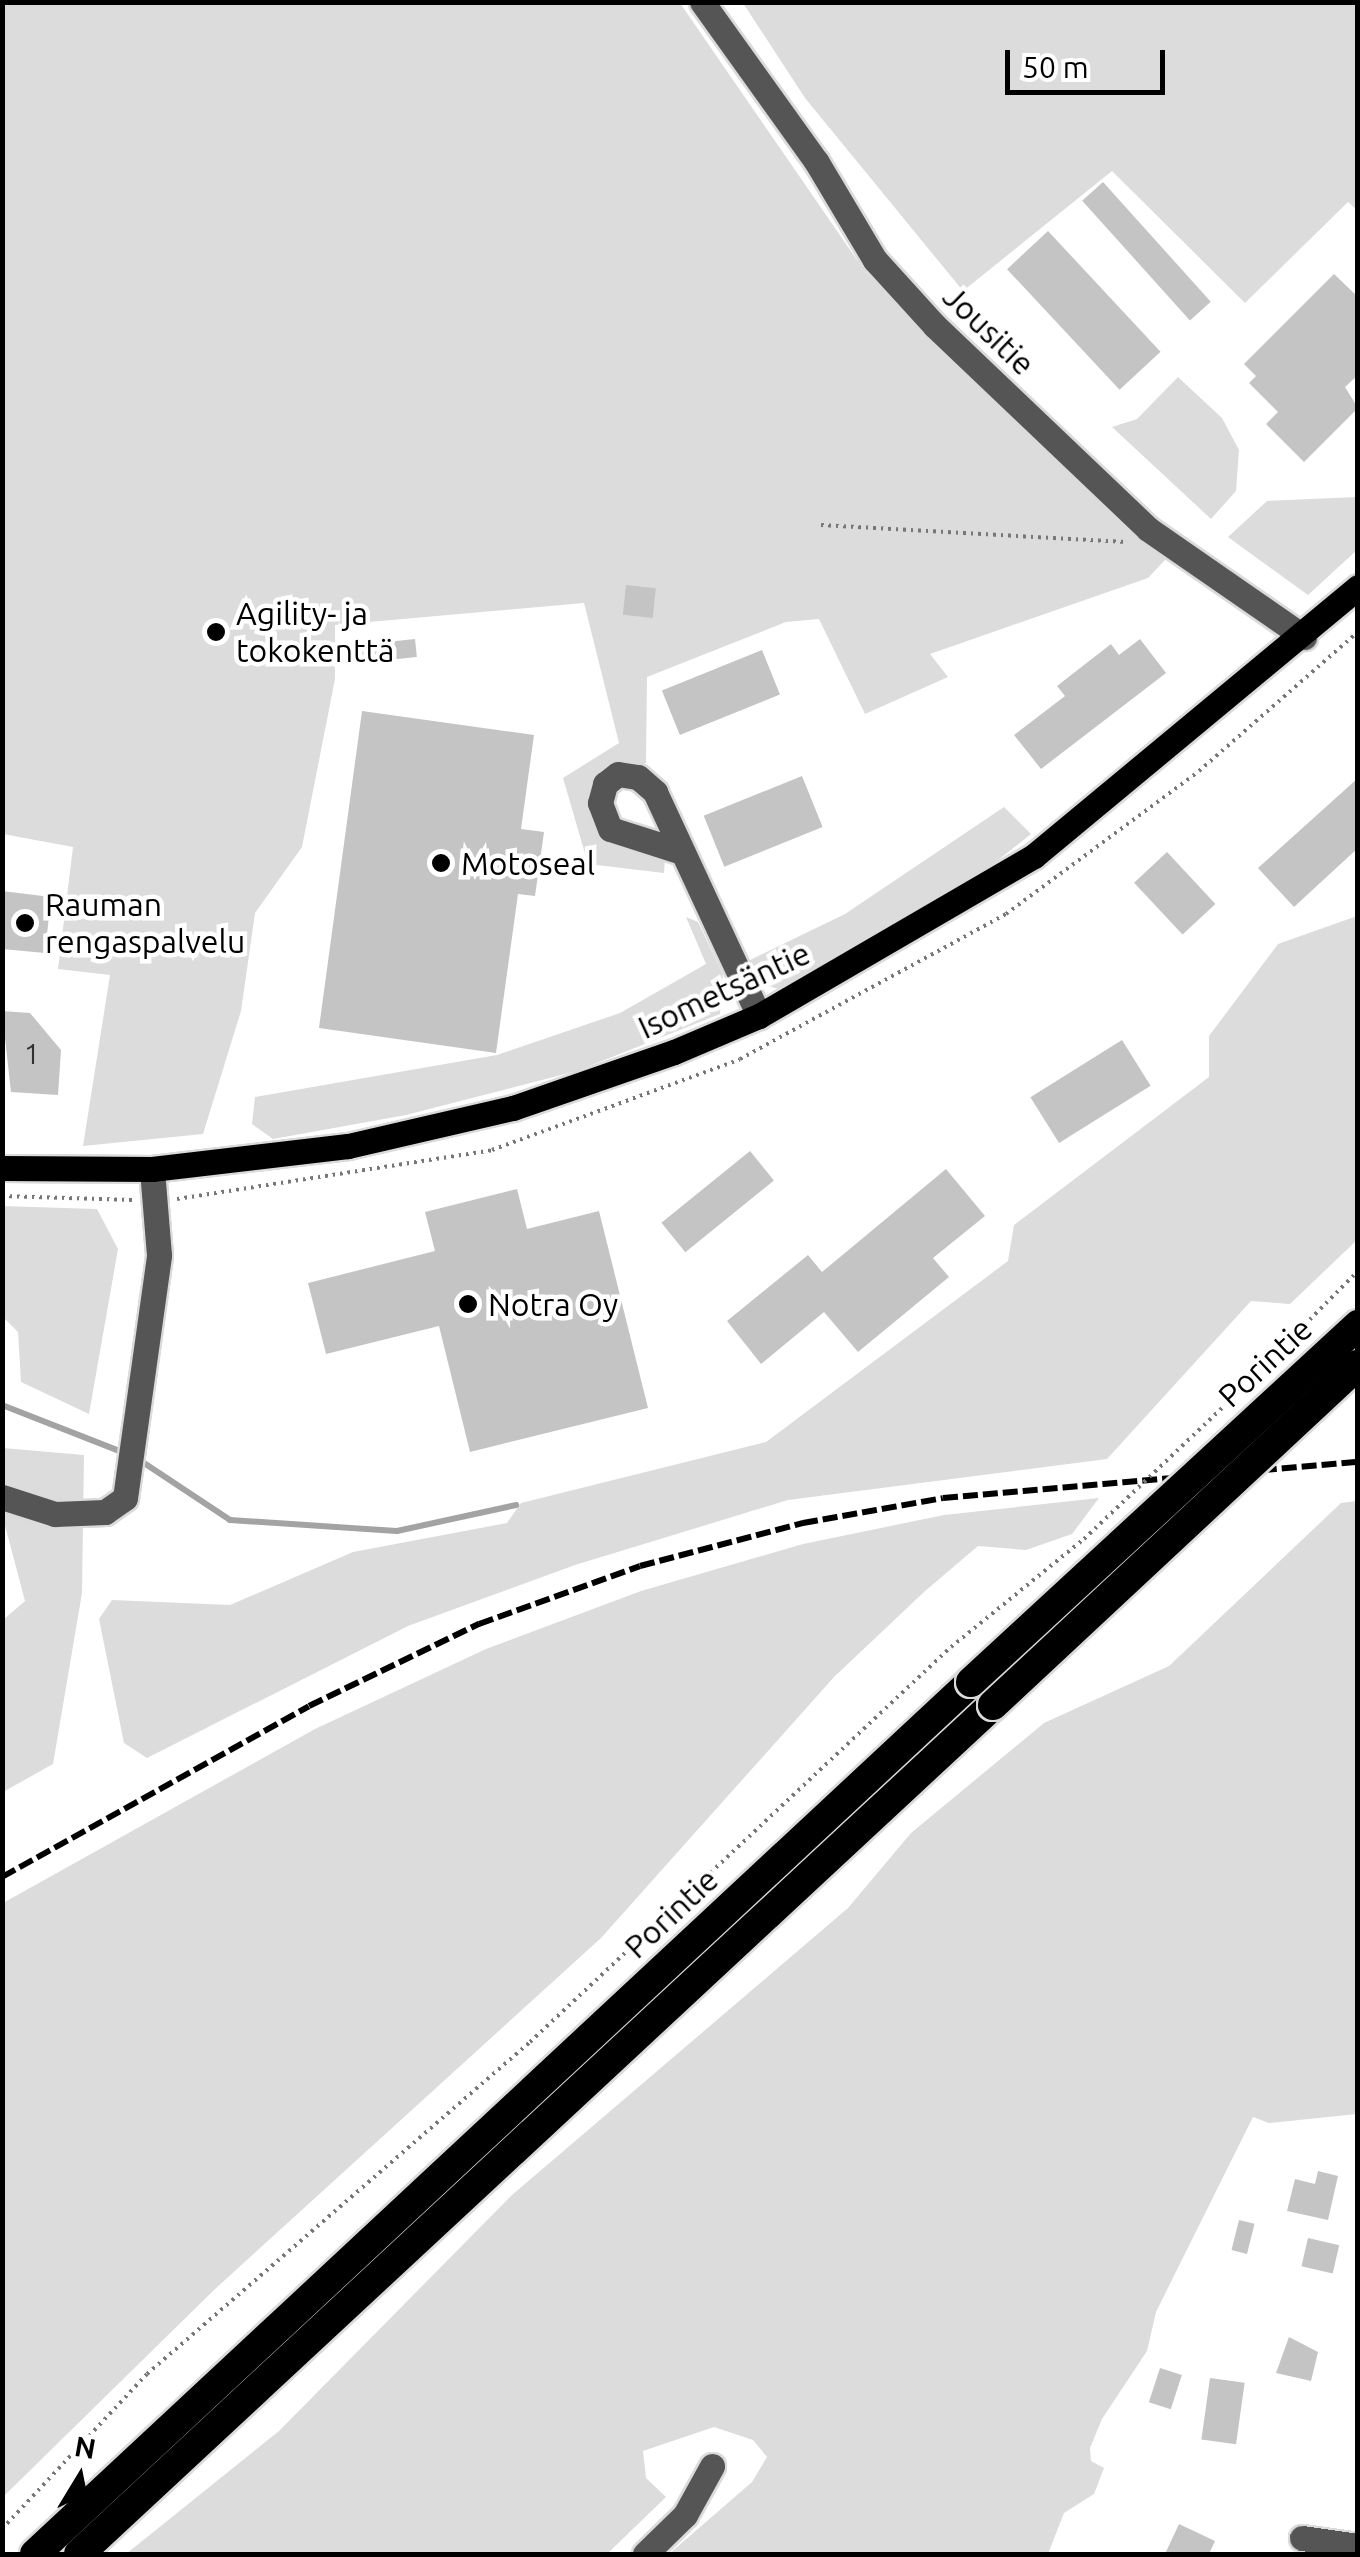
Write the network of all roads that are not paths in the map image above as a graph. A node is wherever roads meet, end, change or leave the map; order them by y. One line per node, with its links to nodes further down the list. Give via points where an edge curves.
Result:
1 (702, 2): 3 (street, Jousitie, via 816,161 875,260 1148,529)
2 (1358, 587): 3 (main road, Isometsäntie)
3 (1304, 636): 5 (main road, Isometsäntie, via 1034,856)
4 (679, 851): 5 (street)
5 (758, 1016): 7 (main road, Isometsäntie, via 610,1079 514,1108 348,1146)
6 (2, 1168): 7 (main road, Isometsäntie)
7 (152, 1169): 10 (street, via 159,1255 125,1498 105,1512 55,1514)
8 (1358, 1325): 14 (highway, Porintie, bridge)
9 (1358, 1365): 15 (highway, Porintie, bridge)
10 (2, 1497)
11 (712, 2466): 16 (street, via 685,2515)
12 (1302, 2538): 13 (street)
13 (1358, 2546)
14 (34, 2554)
15 (79, 2554)
16 (645, 2554)

